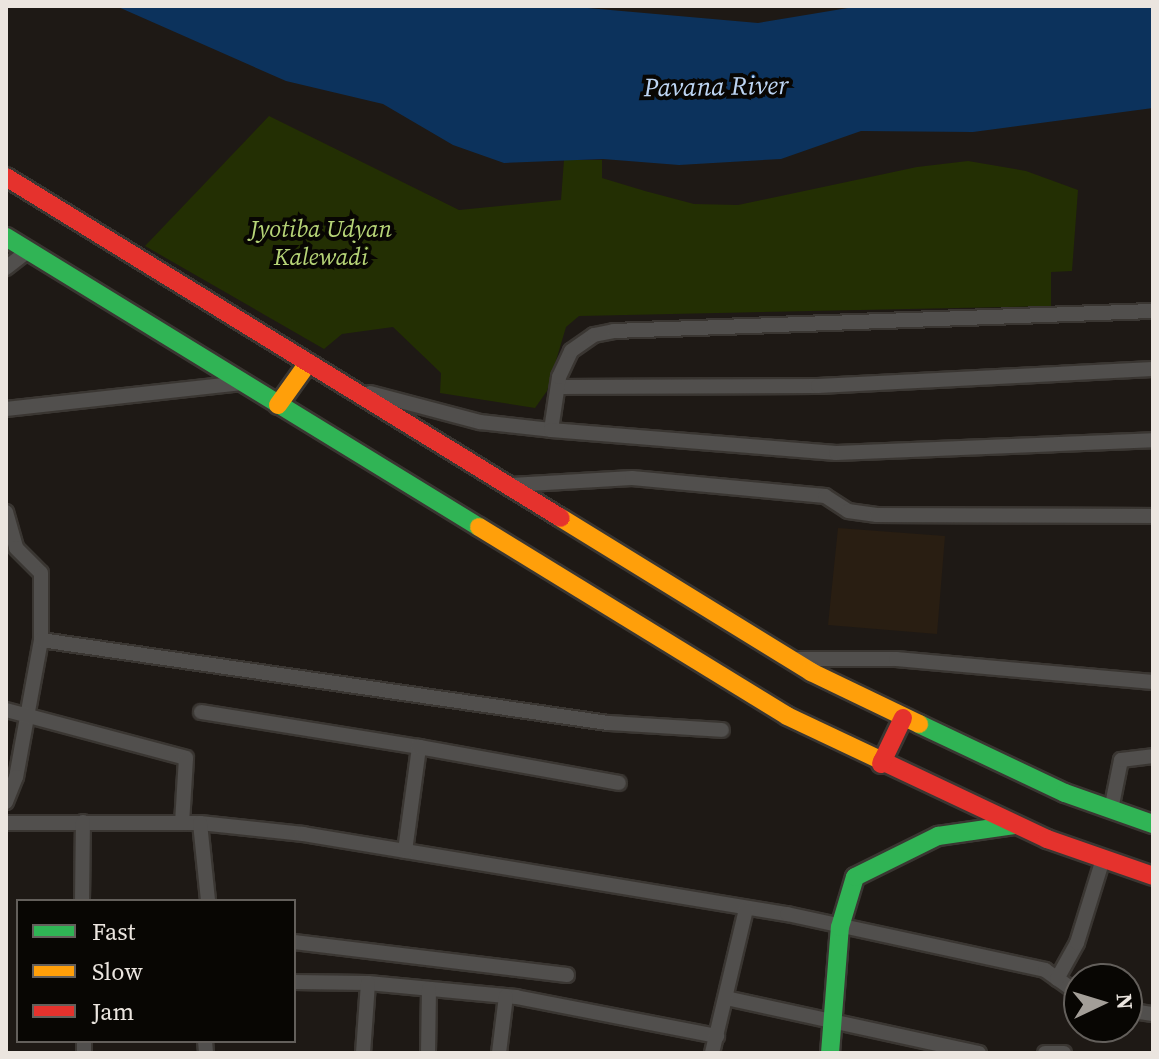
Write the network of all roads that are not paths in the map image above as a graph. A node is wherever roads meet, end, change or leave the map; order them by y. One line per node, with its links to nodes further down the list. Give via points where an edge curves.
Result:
1 (6, 177): 6 (main road)
2 (6, 237): 3 (main road)
3 (28, 251): 4 (street); 8 (main road)
4 (6, 268)
5 (1153, 311): 9 (street, via 614,331 594,335 571,351)
6 (308, 363): 10 (main road); 11 (main road)
7 (1153, 369): 9 (street, via 818,386)
8 (243, 383): 11 (main road); 12 (street)
9 (558, 387): 13 (street)
10 (350, 389): 13 (street, via 480,422); 15 (main road)
11 (278, 405): 28 (main road, via 787,716)
12 (6, 411)
13 (551, 430): 14 (street, via 836,453)
14 (1153, 440)
15 (507, 485): 17 (street, via 632,478 825,496 848,511 877,515); 19 (main road)
16 (6, 512): 18 (street, via 16,548 41,573)
17 (1153, 516)
18 (41, 640): 23 (street); 25 (street, via 608,723)
19 (789, 659): 20 (street, via 896,659); 24 (main road)
20 (1153, 682)
21 (6, 710): 23 (street)
22 (201, 712): 26 (street)
23 (27, 715): 30 (street); 34 (street, via 186,758)
24 (903, 718): 28 (main road); 31 (main road)
25 (722, 730)
26 (419, 747): 29 (street); 38 (street)
27 (1153, 756): 31 (street, via 1136,754 1121,760)
28 (881, 764): 37 (main road)
29 (619, 783)
30 (6, 802)
31 (1111, 810): 36 (main road)
32 (83, 822): 33 (street); 34 (street); 41 (street)
33 (6, 823)
34 (182, 823): 35 (street)
35 (200, 823): 38 (street); 42 (street)
36 (1153, 824)
37 (1014, 825): 39 (main road); 44 (main road, via 938,836 890,856 855,877)
38 (405, 851): 43 (street)
39 (1103, 859): 40 (main road); 47 (street, via 1077,943)
40 (1153, 876)
41 (82, 899)
42 (208, 899)
43 (746, 909): 44 (street); 53 (street)
44 (840, 927): 47 (street, via 1045,970); 54 (main road)
45 (296, 942): 46 (street)
46 (567, 975)
47 (1057, 979): 50 (street)
48 (296, 982): 49 (street)
49 (368, 983): 51 (street); 56 (street)
50 (1063, 983)
51 (429, 989): 52 (street); 57 (street)
52 (506, 996): 55 (street); 58 (street)
53 (726, 998): 54 (street); 55 (street)
54 (829, 1019): 60 (main road); 61 (street)
55 (717, 1036): 59 (street)
56 (363, 1053)
57 (428, 1053)
58 (499, 1053)
59 (714, 1053)
60 (830, 1053)
61 (979, 1053)
62 (1045, 1053): 63 (street)
63 (1064, 1053)

